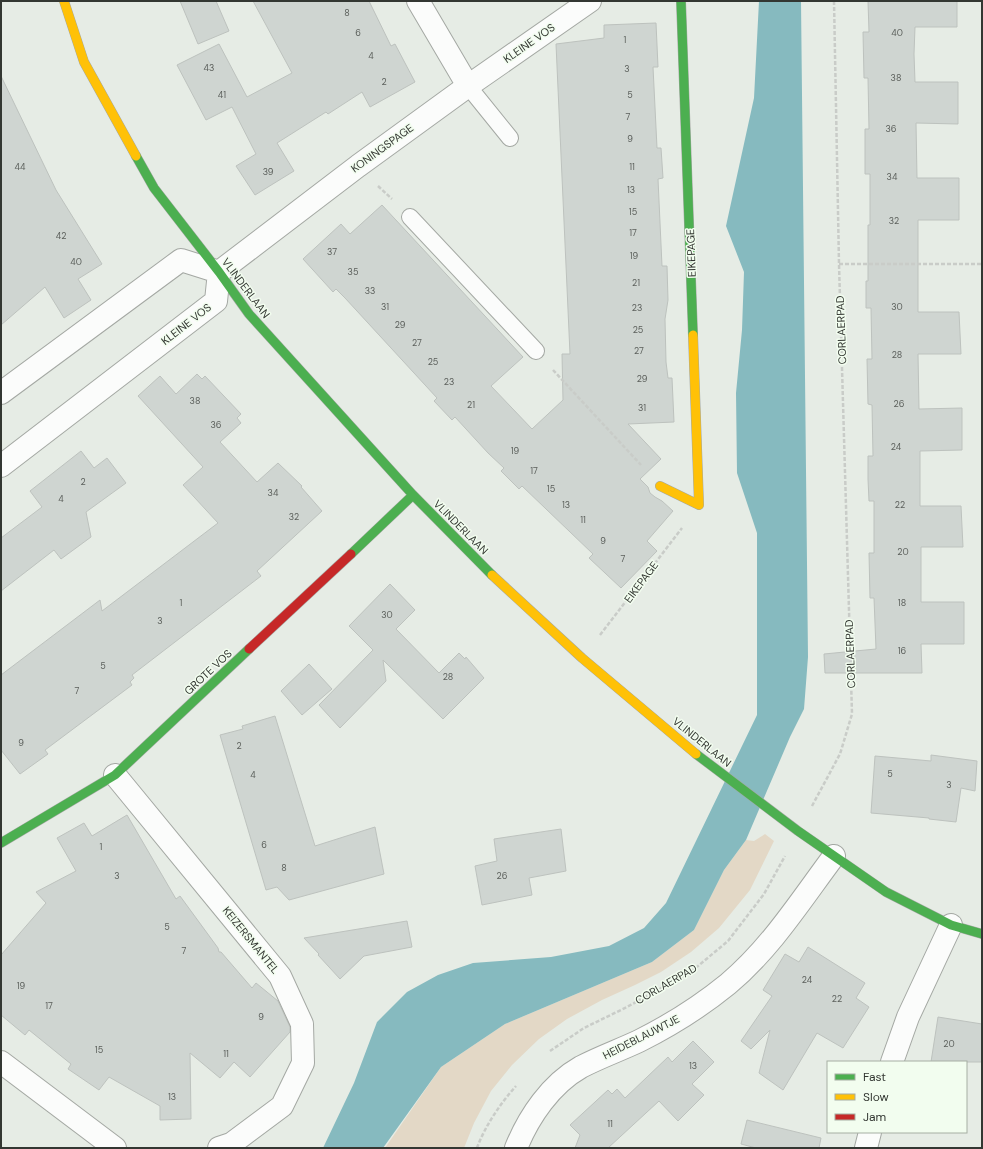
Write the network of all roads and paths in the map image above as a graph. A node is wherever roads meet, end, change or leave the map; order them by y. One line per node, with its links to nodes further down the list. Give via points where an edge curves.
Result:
1 (64, 1): 12 (street, VLINDERLAAN, via 84,62 154,188)
2 (418, 1): 6 (street)
3 (590, 1): 6 (street, KLEINE VOS)
4 (681, 1): 18 (street, EIKEPAGE)
5 (834, 1): 10 (path, CORLAERPAD)
6 (468, 86): 7 (lane); 8 (street, KONINGSPAGE)
7 (510, 138)
8 (358, 166): 9 (path); 12 (street, KONINGSPAGE)
9 (410, 217): 13 (lane)
10 (839, 264): 11 (path); 21 (path, CORLAERPAD, via 852,714 840,754)
11 (982, 264)
12 (218, 272): 14 (street, via 181,260); 15 (street, KLEINE VOS, via 216,301); 17 (street, VLINDERLAAN, via 249,314)
13 (536, 351): 16 (path)
14 (1, 393)
15 (1, 466)
16 (660, 486): 18 (street)
17 (413, 495): 19 (street, VLINDERLAAN); 20 (street, GROTE VOS)
18 (699, 505): 19 (path, EIKEPAGE)
19 (582, 658): 21 (street, VLINDERLAAN, via 702,759)
20 (115, 775): 22 (street, GROTE VOS); 32 (street, KEIZERSMANTEL, via 280,976 302,1024 303,1063 282,1106 232,1144)
21 (798, 831): 23 (street, VLINDERLAAN); 26 (path, CORLAERPAD, via 764,894 728,940 692,971 584,1028)
22 (1, 843)
23 (834, 856): 24 (street, VLINDERLAAN, via 886,892); 34 (street, HEIDEBLAUWTJE, via 780,930 756,958 729,983 671,1025 580,1068 557,1085 538,1106 523,1130)
24 (951, 925): 25 (street, VLINDERLAAN); 27 (street, via 908,1017)
25 (982, 934)
26 (547, 1054)
27 (892, 1061)
28 (1, 1062): 31 (street)
29 (520, 1082): 33 (path, via 482,1134)
30 (870, 1133): 35 (street)
31 (115, 1148)
32 (219, 1148)
33 (477, 1148)
34 (516, 1148)
35 (866, 1148)

